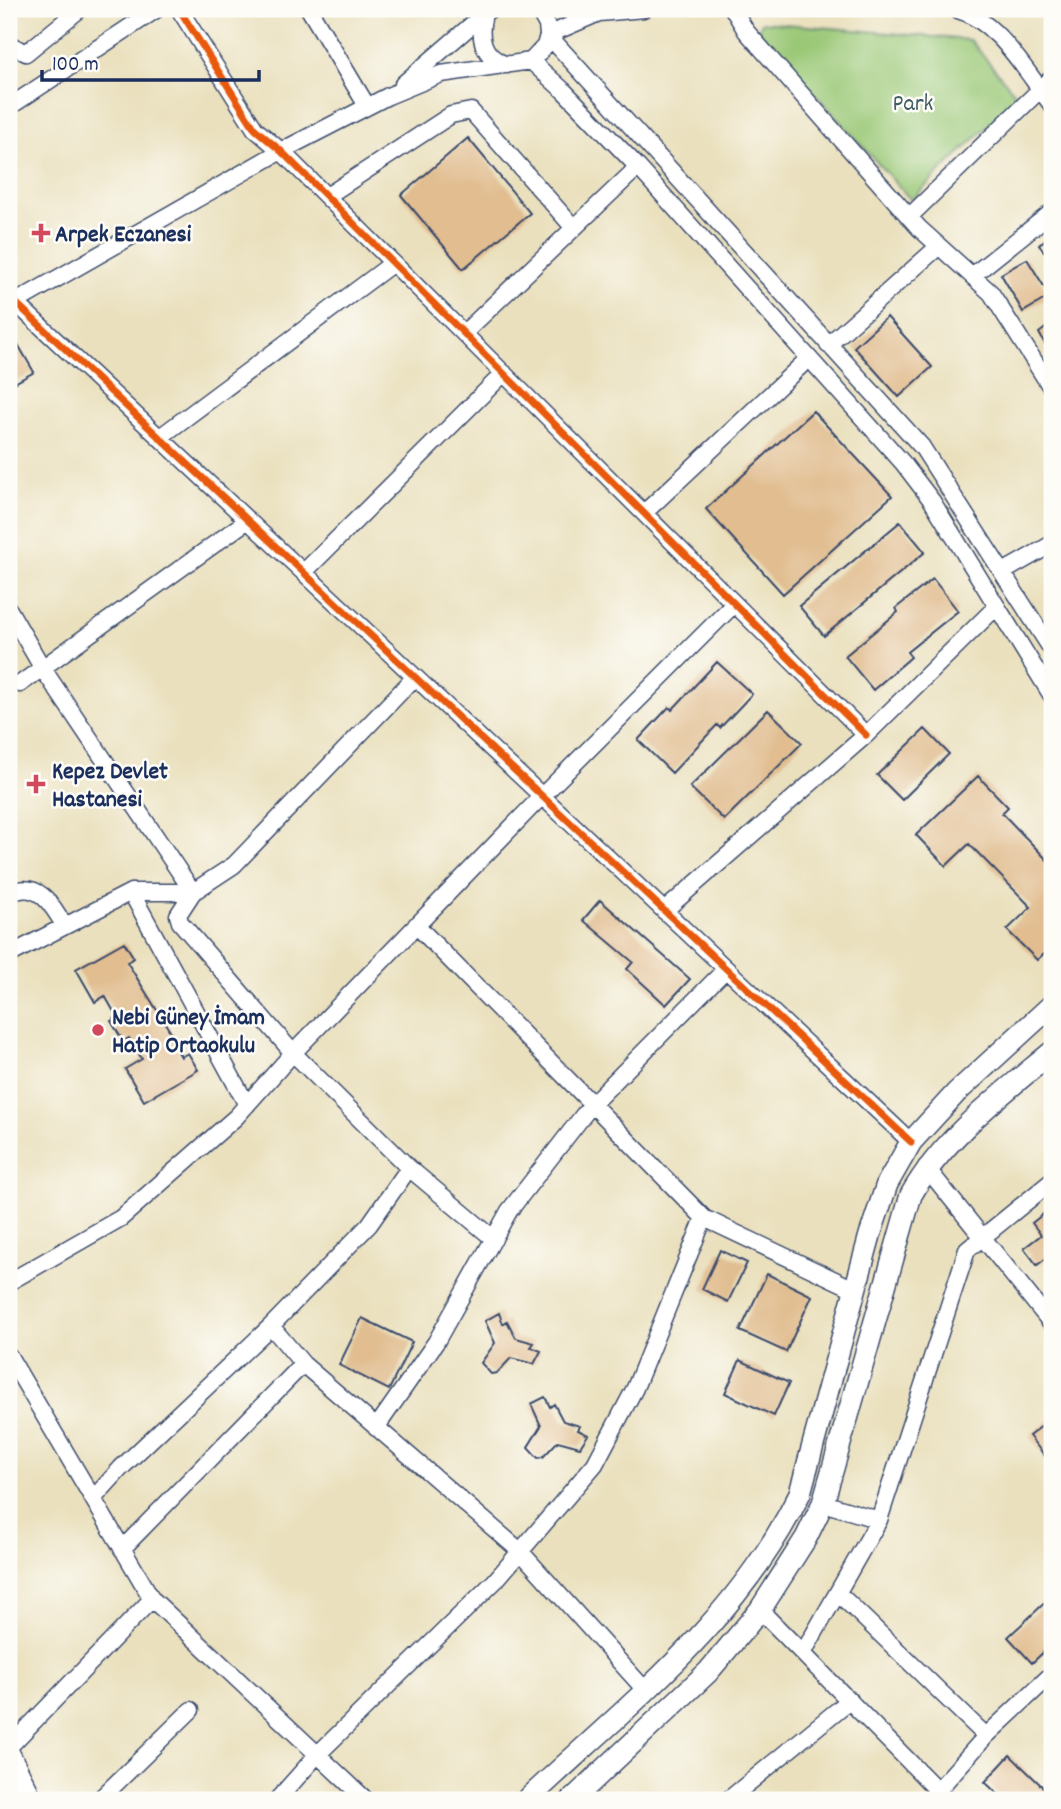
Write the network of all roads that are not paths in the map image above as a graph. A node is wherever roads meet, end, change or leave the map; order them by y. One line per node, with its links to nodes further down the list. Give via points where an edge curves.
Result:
1 (80, 9): 13 (street, via 26,53)
2 (157, 9): 20 (street)
3 (179, 9): 21 (street, via 255,129)
4 (309, 9): 19 (street)
5 (538, 9): 12 (street)
6 (562, 9): 11 (street)
7 (644, 9): 11 (street)
8 (733, 9): 25 (street, via 746,31)
9 (955, 9): 16 (street, via 974,14)
10 (486, 11): 15 (street, via 481,27 484,48); 17 (street)
11 (599, 13): 12 (street)
12 (548, 35): 14 (street, via 545,46); 32 (street)
13 (9, 44)
14 (531, 61): 15 (street); 22 (street)
15 (510, 66): 17 (street, via 441,74)
16 (1046, 83): 18 (street); 25 (street)
17 (388, 96): 19 (street)
18 (1052, 104)
19 (368, 106): 21 (street)
20 (9, 107)
21 (281, 150): 23 (street); 30 (street)
22 (638, 167): 26 (street); 33 (street)
23 (327, 196): 26 (street, via 451,115 471,111); 28 (street)
24 (1052, 212): 29 (street)
25 (909, 217): 27 (street)
26 (574, 228): 31 (street)
27 (939, 246): 29 (street); 32 (street)
28 (393, 262): 31 (street); 36 (street)
29 (972, 276): 35 (street, via 991,293)
30 (11, 300): 36 (street)
31 (464, 333): 34 (street)
32 (828, 345): 41 (street, via 922,447)
33 (809, 358): 37 (street); 49 (street, via 932,501)
34 (504, 373): 37 (street); 40 (street)
35 (1051, 384)
36 (160, 437): 38 (street)
37 (644, 513): 42 (street)
38 (248, 520): 40 (street); 46 (street)
39 (1052, 544): 41 (street)
40 (304, 572): 47 (street)
41 (1003, 572): 45 (street)
42 (734, 604): 50 (street); 51 (street)
43 (9, 610): 46 (street)
44 (990, 613): 50 (street)
45 (1052, 650)
46 (43, 669): 48 (street); 54 (street)
47 (415, 677): 51 (street); 54 (street, via 234,865)
48 (20, 684)
49 (1052, 696)
50 (866, 735): 55 (street)
51 (542, 796): 55 (street); 57 (street)
52 (10, 892): 56 (street, via 25,888 39,892)
53 (131, 892): 54 (street); 56 (street); 64 (street)
54 (193, 892): 62 (street, via 178,915 180,922)
55 (664, 911): 59 (street)
56 (64, 925): 58 (street)
57 (416, 925): 62 (street); 63 (street)
58 (9, 954)
59 (726, 969): 63 (street); 65 (street)
60 (1052, 1004): 65 (main road, via 956,1093)
61 (1052, 1052): 66 (main road)
62 (293, 1054): 64 (street); 67 (street)
63 (592, 1104): 69 (street); 71 (street, via 509,1211)
64 (247, 1105): 72 (street, via 121,1218)
65 (911, 1142): 73 (main road, via 887,1184)
66 (926, 1167): 70 (street); 80 (main road, via 911,1195)
67 (409, 1168): 71 (street); 75 (street, via 369,1225)
68 (1052, 1181): 70 (street)
69 (704, 1218): 73 (street); 83 (street, via 635,1388 595,1464)
70 (983, 1237): 74 (street); 81 (street, via 967,1250)
71 (494, 1239): 78 (street, via 436,1342)
72 (9, 1282)
73 (856, 1290): 89 (main road, via 800,1493 784,1528 704,1635)
74 (1052, 1324)
75 (271, 1326): 77 (street); 79 (street)
76 (9, 1356): 79 (street)
77 (303, 1364): 78 (street); 82 (street)
78 (376, 1427): 83 (street)
79 (93, 1499): 82 (street)
80 (823, 1503): 81 (street); 86 (main road)
81 (879, 1520): 84 (street)
82 (122, 1549): 85 (street)
83 (520, 1551): 89 (street); 95 (street)
84 (839, 1594): 87 (street); 92 (street)
85 (152, 1599): 93 (street); 95 (street)
86 (760, 1610): 87 (street); 102 (main road, via 708,1672)
87 (803, 1653): 90 (street)
88 (1052, 1674): 92 (street)
89 (646, 1690): 101 (main road)
90 (850, 1700): 96 (street); 103 (street)
91 (191, 1710): 98 (street)
92 (986, 1736): 96 (street)
93 (9, 1747)
94 (9, 1754): 97 (main road)
95 (317, 1755): 99 (street); 100 (street)
96 (938, 1797)
97 (32, 1800)
98 (99, 1800)
99 (277, 1800)
100 (366, 1800)
101 (527, 1800)
102 (572, 1800)
103 (728, 1800)

